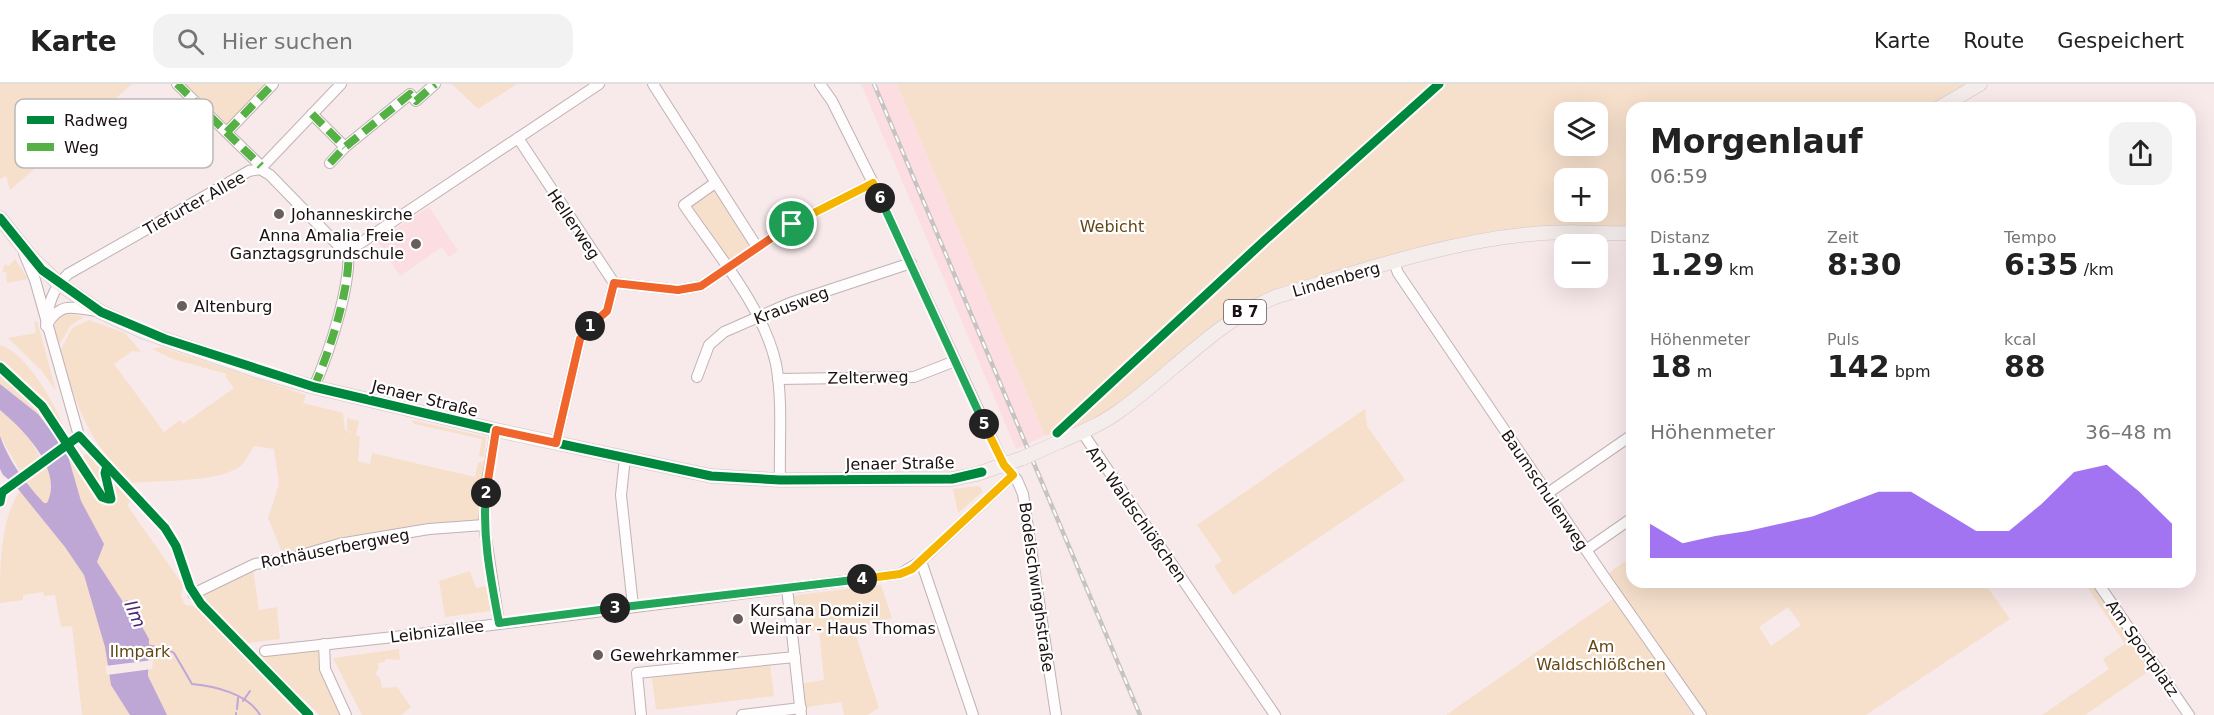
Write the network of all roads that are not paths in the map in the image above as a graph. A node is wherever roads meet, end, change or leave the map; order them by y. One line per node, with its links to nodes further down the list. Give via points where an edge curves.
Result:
1 (177, 84): 9 (street)
2 (273, 84): 13 (street)
3 (341, 84): 11 (street)
4 (435, 84): 15 (street, via 416,101 410,94)
5 (599, 84): 14 (street)
6 (653, 84): 18 (street)
7 (820, 84): 19 (street, Bodelschwinghstraße)
8 (1980, 84): 10 (main road)
9 (193, 99)
10 (1949, 102)
11 (312, 114): 15 (street); 17 (street)
12 (213, 119): 13 (street)
13 (227, 132): 17 (street)
14 (518, 138): 23 (street); 29 (street, Hellerweg)
15 (345, 147): 16 (street)
16 (330, 163)
17 (261, 168): 23 (street, Tiefurter Allee, via 337,244); 28 (street, Tiefurter Allee, via 187,205)
18 (716, 183): 24 (street); 27 (street, via 684,205)
19 (873, 183): 24 (street, via 792,224); 26 (street, Bodelschwinghstraße)
20 (0, 218): 22 (main road, B 7)
21 (1626, 233): 25 (main road, Lindenberg / B 7, via 1531,234)
22 (20, 244): 28 (main road, B 7); 32 (street, via 35,280)
23 (348, 248): 36 (street, via 347,276)
24 (757, 248): 27 (street)
25 (1394, 262): 38 (main road, Lindenberg / B 7, via 1254,306 1121,410); 45 (street, Baumschulenweg)
26 (911, 263): 31 (street, Krausweg); 33 (street, Bodelschwinghstraße)
27 (727, 268): 29 (street, via 701,286 685,290); 31 (street)
28 (58, 283): 30 (main road, Jenaer Straße / B 7); 32 (street, via 50,298)
29 (614, 283): 41 (street, via 607,311 586,328 580,339)
30 (101, 312): 32 (street, via 66,307 57,311); 36 (main road, Jenaer Straße / B 7, via 165,339)
31 (758, 317): 34 (street, Krausweg, via 713,340); 35 (street)
32 (46, 326): 39 (street)
33 (955, 361): 35 (street, Zelterweg, via 914,376); 43 (street, Bodelschwinghstraße)
34 (697, 377)
35 (778, 379): 44 (street)
36 (314, 387): 37 (main road, Jenaer Straße / B 7)
37 (496, 430): 41 (main road, Jenaer Straße / B 7); 48 (street)
38 (1082, 432): 43 (main road, Jenaer Straße / B 7, bridge, via 1023,458); 66 (street, Am Waldschlößchen)
39 (76, 439): 46 (street); 53 (street, via 165,528 176,546)
40 (1626, 439): 45 (street)
41 (556, 443): 42 (main road, Jenaer Straße / B 7)
42 (625, 458): 44 (main road, Jenaer Straße / B 7, via 711,476); 54 (street, via 621,495)
43 (1008, 470): 44 (main road, Jenaer Straße / B 7, via 952,478); 50 (street, Leibnizallee); 65 (street, Bodelschwinghstraße, via 1024,500)
44 (780, 480)
45 (1548, 493): 49 (street, Baumschulenweg)
46 (1, 495)
47 (1626, 522): 49 (street)
48 (484, 525): 53 (street, Rothäuserbergweg, via 429,529 339,544 289,559 255,564); 55 (street)
49 (1586, 550): 67 (street, Baumschulenweg)
50 (921, 561): 51 (street, Leibnizallee, via 900,574); 64 (street)
51 (787, 588): 54 (street, Leibnizallee); 58 (street)
52 (2101, 588): 68 (street, Am Sportplatz)
53 (193, 594): 60 (street)
54 (633, 606): 55 (street, Leibnizallee)
55 (499, 623): 56 (street, Leibnizallee)
56 (324, 644): 57 (street, Leibnizallee); 61 (street, via 325,669)
57 (265, 651)
58 (795, 657): 59 (street); 62 (street, via 636,673)
59 (801, 712): 63 (street)
60 (309, 715)
61 (346, 715)
62 (641, 715)
63 (741, 715)
64 (973, 715)
65 (1056, 715)
66 (1275, 715)
67 (1701, 715)
68 (2189, 715)

